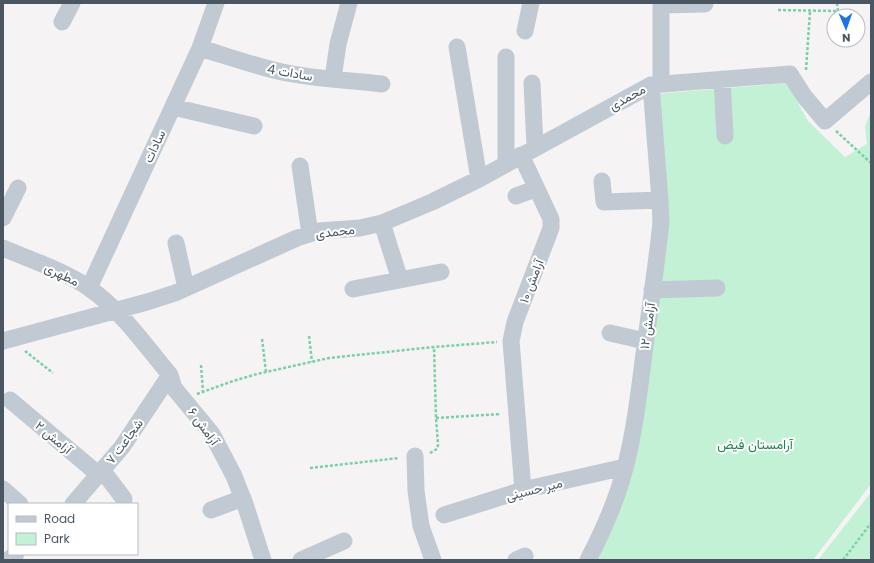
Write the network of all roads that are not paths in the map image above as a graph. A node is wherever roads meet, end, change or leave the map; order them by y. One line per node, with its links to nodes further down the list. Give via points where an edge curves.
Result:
1 (72, 3): 7 (street)
2 (216, 3): 10 (street, سادات)
3 (349, 3): 12 (street, via 338,44)
4 (531, 3): 8 (street)
5 (661, 4): 6 (street); 17 (street, آرامش ۱۲)
6 (705, 4)
7 (62, 22)
8 (525, 31)
9 (457, 47): 24 (street)
10 (200, 48): 12 (street, سادات 4, via 283,72); 18 (street, سادات)
11 (506, 57): 22 (street)
12 (333, 78): 16 (street, سادات 4)
13 (722, 80): 14 (street, via 790,74 814,110 825,121); 17 (street); 20 (street)
14 (871, 82)
15 (532, 83): 21 (street)
16 (382, 84)
17 (656, 84): 21 (street, محمدی); 29 (street, آرامش ۱۲)
18 (173, 107): 19 (street); 37 (street, سادات)
19 (254, 126)
20 (725, 136)
21 (528, 151): 22 (street, محمدی); 27 (street, آرامش ۱۰)
22 (506, 164): 24 (street, محمدی)
23 (300, 166): 32 (street)
24 (479, 179): 31 (street, محمدی)
25 (602, 181): 29 (street, via 604,202)
26 (18, 188): 30 (street)
27 (535, 189): 28 (street); 52 (street, آرامش ۱۰, via 550,219 551,228 515,322 511,341)
28 (516, 196)
29 (660, 200): 41 (street, آرامش ۱۲, via 659,238)
30 (3, 218)
31 (382, 223): 32 (street, محمدی); 36 (street)
32 (310, 234): 38 (street, محمدی, via 253,256)
33 (176, 243): 38 (street)
34 (3, 248): 37 (street, مطهری)
35 (442, 272): 36 (street)
36 (400, 280): 40 (street)
37 (89, 288): 42 (street, مطهری)
38 (186, 288): 42 (street, محمدی, via 148,302)
39 (717, 288): 41 (street)
40 (353, 289)
41 (652, 290): 45 (street, آرامش ۱۲)
42 (115, 310): 44 (street, محمدی); 46 (street, آرامش ۶)
43 (610, 333): 45 (street)
44 (6, 340)
45 (645, 341): 49 (street, آرامش ۱۲)
46 (170, 375): 50 (street, شجاعت ۷, via 122,447); 53 (street, آرامش ۶, via 174,388 212,434)
47 (10, 400): 50 (street, آرامش ۲)
48 (414, 456): 62 (street, via 420,520)
49 (625, 467): 52 (street, میر حسینی); 63 (street, آرامش ۱۲, via 604,529)
50 (100, 472): 54 (street, آرامش ۲); 56 (street, شجاعت ۷)
51 (3, 489): 55 (street)
52 (523, 490): 58 (street, میر حسینی)
53 (243, 498): 57 (street); 60 (street, آرامش ۶)
54 (124, 499)
55 (19, 503)
56 (74, 503)
57 (211, 510)
58 (444, 515)
59 (344, 541): 61 (street)
60 (263, 560)
61 (301, 560)
62 (433, 560)
63 (588, 560)

